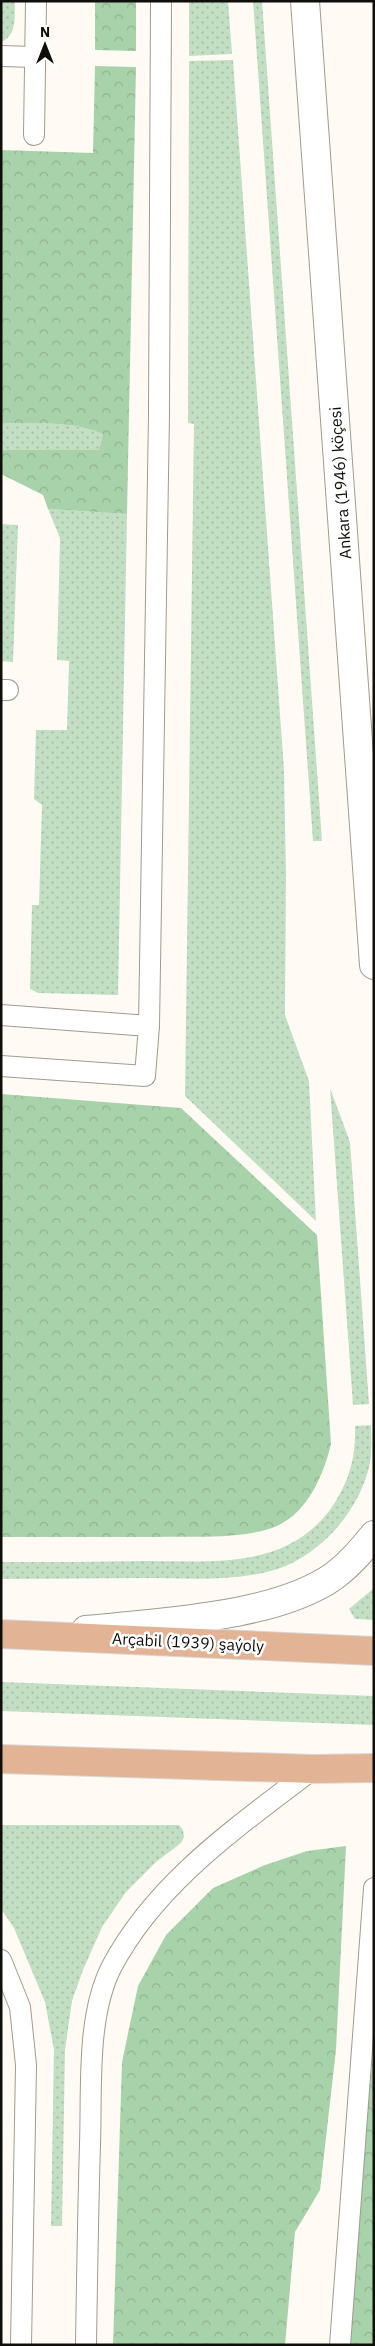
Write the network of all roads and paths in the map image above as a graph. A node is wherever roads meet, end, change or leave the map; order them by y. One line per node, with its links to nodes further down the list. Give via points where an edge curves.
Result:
1 (36, 1): 5 (lane)
2 (161, 1): 9 (lane, via 159,414)
3 (305, 1): 7 (main road, Ankara (1946) köçesi)
4 (1, 56): 5 (lane)
5 (35, 57): 6 (lane)
6 (34, 135)
7 (374, 965)
8 (1, 1015): 9 (lane)
9 (148, 1026): 10 (lane, via 145,1076)
10 (1, 1066)
11 (374, 1534): 13 (main road, via 334,1576 298,1595 226,1614)
12 (1, 1634): 13 (main road, Arçabil (1939) şaýoly)
13 (43, 1635): 14 (main road, Arçabil (1939) şaýoly)
14 (374, 1651)
15 (1, 1759): 17 (main road)
16 (374, 1768): 17 (main road)
17 (313, 1769): 21 (lane, via 174,1882 146,1914 112,1967 97,2013 92,2066)
18 (374, 1888): 22 (lane)
19 (1, 1960): 20 (lane, via 20,2007 26,2066)
20 (21, 2345)
21 (86, 2345)
22 (340, 2345)

